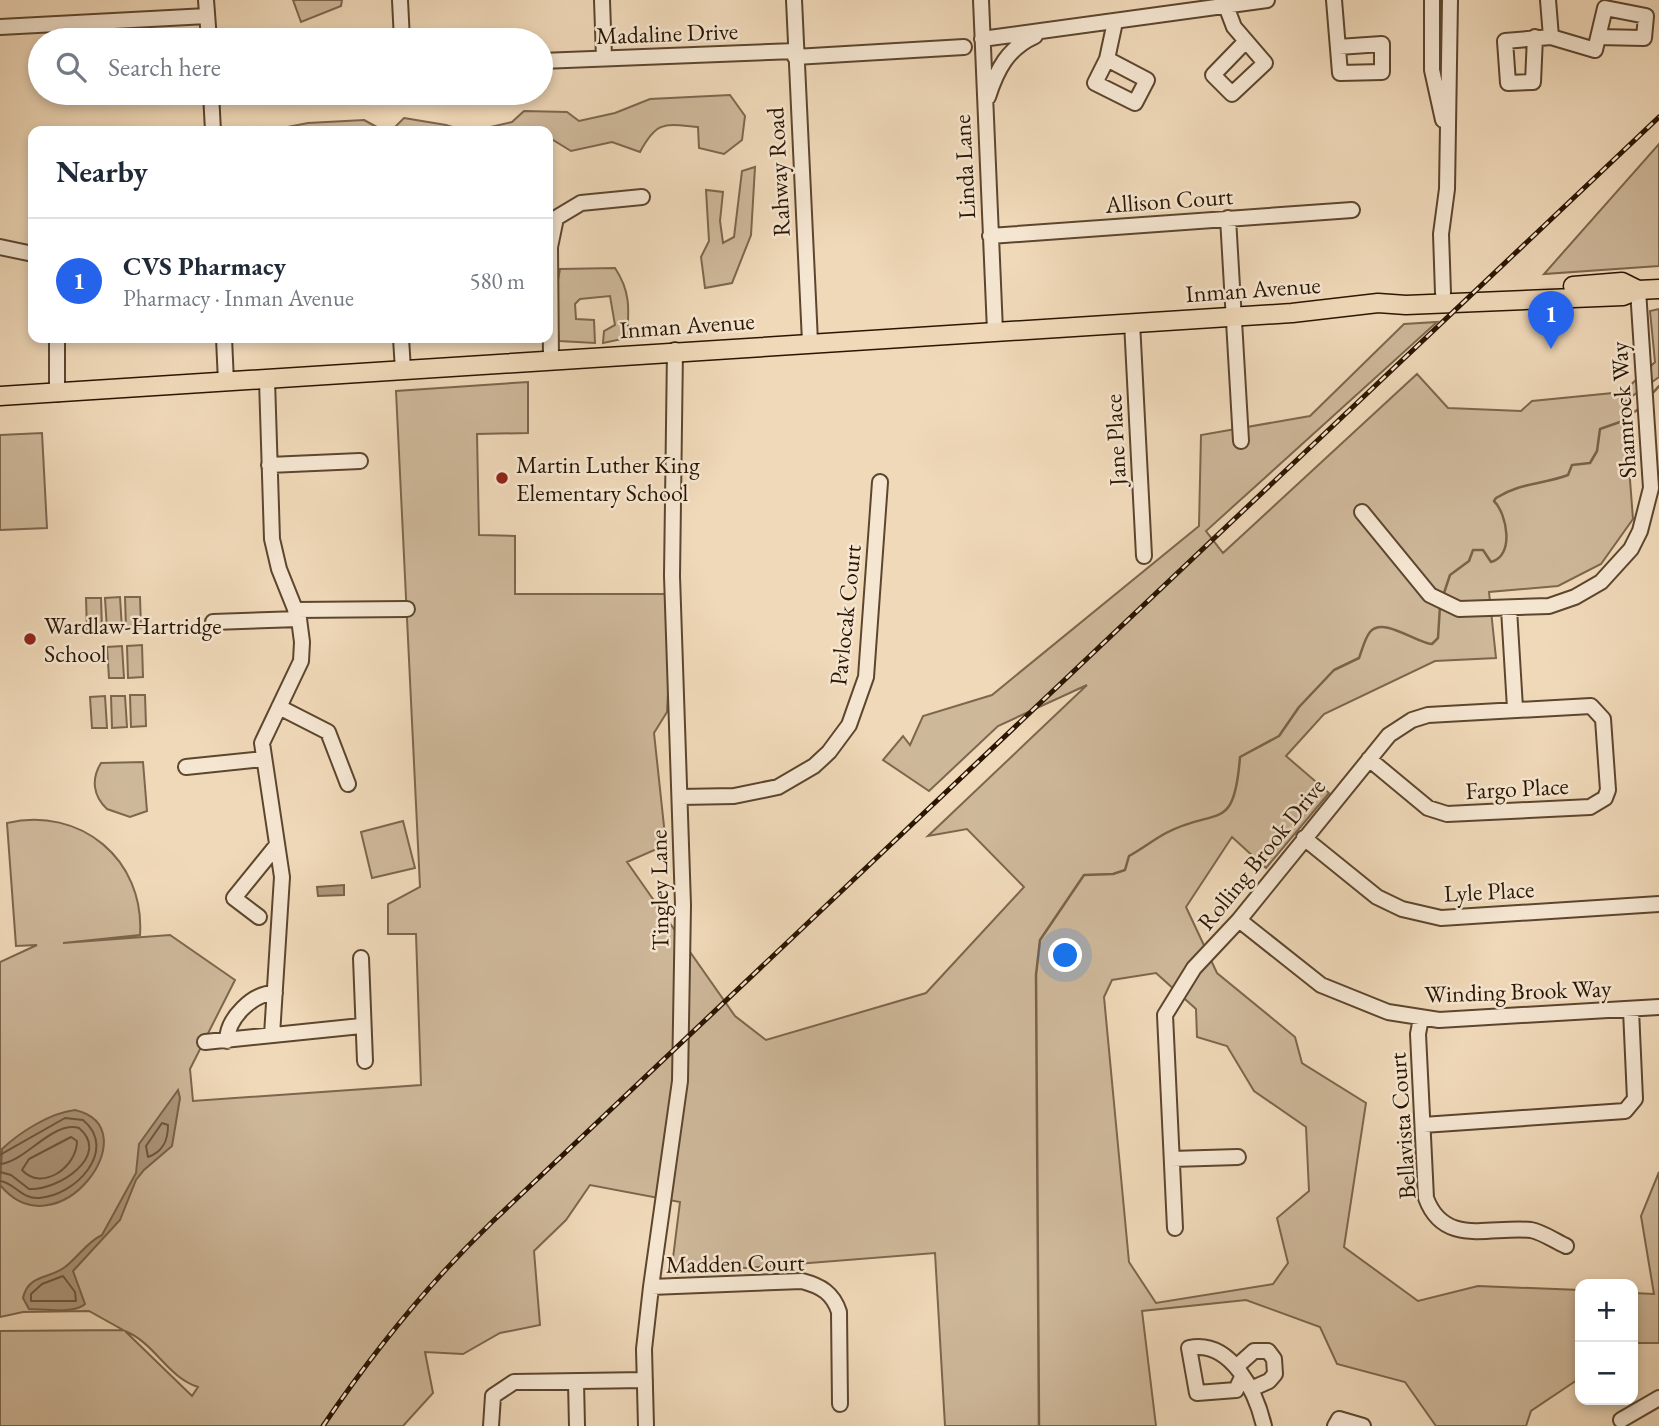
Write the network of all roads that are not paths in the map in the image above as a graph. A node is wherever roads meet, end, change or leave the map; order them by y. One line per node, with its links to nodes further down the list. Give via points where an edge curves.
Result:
1 (206, 0): 13 (street)
2 (400, 0): 17 (street)
3 (602, 0): 27 (street)
4 (794, 0): 26 (street, Rahway Road)
5 (981, 0): 22 (street, Linda Lane)
6 (1255, 0): 7 (street); 12 (street)
7 (1267, 0)
8 (1334, 0): 25 (street)
9 (1432, 0): 33 (street, via 1432,71)
10 (1450, 0): 33 (street)
11 (1548, 0): 20 (street)
12 (1226, 6): 14 (street); 23 (street)
13 (207, 16): 15 (street); 16 (street)
14 (1115, 22): 18 (street); 28 (street)
15 (0, 27)
16 (208, 28)
17 (401, 28)
18 (1068, 29): 22 (street); 31 (street, via 1033,36 1012,51 995,76)
19 (1535, 37): 20 (street)
20 (1551, 37): 21 (street, via 1595,50)
21 (1598, 37)
22 (982, 39): 31 (street, Linda Lane)
23 (1245, 42)
24 (964, 47): 26 (street, Madaline Drive)
25 (1338, 47)
26 (795, 54): 27 (street, Madaline Drive); 48 (street, Rahway Road)
27 (604, 58): 29 (street, Madaline Drive)
28 (1107, 59)
29 (553, 60)
30 (212, 105): 32 (street)
31 (985, 109): 38 (street, Linda Lane)
32 (213, 126)
33 (1447, 134): 43 (street, via 1441,233)
34 (642, 197): 37 (street, via 581,203 556,218)
35 (1352, 210): 36 (street, Allison Court)
36 (1228, 218): 38 (street, Allison Court); 45 (street)
37 (553, 232)
38 (990, 236): 47 (street, Linda Lane)
39 (0, 247): 40 (street)
40 (28, 253)
41 (1659, 289): 42 (main road, Inman Avenue)
42 (1638, 290): 43 (main road, Inman Avenue, via 1622,282); 44 (main road, Inman Avenue, via 1623,296); 67 (street, Shamrock Way, via 1651,488 1640,531 1631,549 1601,582 1549,606)
43 (1443, 293): 44 (main road, Inman Avenue, via 1399,296)
44 (1378, 303): 45 (main road, Inman Avenue)
45 (1233, 316): 46 (main road, Inman Avenue); 60 (street)
46 (1132, 322): 47 (main road, Inman Avenue); 65 (street, Jane Place)
47 (995, 331): 48 (main road, Inman Avenue)
48 (810, 342): 53 (main road, Inman Avenue)
49 (57, 343): 58 (street)
50 (224, 343): 57 (street)
51 (401, 343): 55 (street)
52 (551, 343): 54 (street)
53 (675, 350): 54 (main road, Inman Avenue); 77 (street, Tingley Lane, via 672,576)
54 (551, 359): 55 (main road, Inman Avenue)
55 (403, 370): 56 (main road, Inman Avenue)
56 (267, 380): 57 (main road, Inman Avenue); 62 (street)
57 (226, 382): 58 (main road, Inman Avenue)
58 (57, 394): 59 (main road, Inman Avenue)
59 (0, 396)
60 (1241, 441)
61 (360, 461): 62 (street)
62 (270, 465): 68 (street, via 272,540)
63 (880, 482): 77 (street, Pavlocak Court, via 866,677 849,725 814,766 778,787 734,796)
64 (1362, 512): 67 (street, Shamrock Way, via 1441,602 1472,611)
65 (1144, 556)
66 (407, 609): 68 (street)
67 (1510, 609): 71 (street)
68 (297, 614): 69 (street); 70 (street, via 302,661)
69 (213, 622)
70 (279, 707): 73 (street, via 261,743); 76 (street, via 328,732)
71 (1515, 708): 72 (street, Rolling Brook Drive, via 1591,706); 74 (street, Rolling Brook Drive, via 1412,720 1389,735)
72 (1603, 719): 74 (street, Fargo Place, via 1608,790 1605,798 1590,807 1447,814 1428,808)
73 (263, 759): 75 (street); 79 (street)
74 (1369, 759): 78 (street, Rolling Brook Drive)
75 (186, 767)
76 (348, 784)
77 (680, 797): 98 (street, Tingley Lane, via 680,1081)
78 (1304, 838): 80 (street, Lyle Place, via 1377,897 1422,915 1441,918); 82 (street, Rolling Brook Drive)
79 (277, 845): 81 (street, via 234,898); 84 (street, via 282,877)
80 (1659, 904)
81 (259, 917)
82 (1239, 920): 87 (street, Winding Brook Way, via 1321,985 1388,1012); 95 (street, Rolling Brook Drive, via 1194,968 1165,1015)
83 (361, 958): 88 (street)
84 (275, 993): 89 (street); 90 (street, via 263,993 234,1017)
85 (1659, 1007): 86 (street, Winding Brook Way)
86 (1632, 1010): 87 (street, Winding Brook Way); 93 (street, via 1635,1099 1625,1111)
87 (1421, 1018): 93 (street, Bellavista Court)
88 (361, 1026): 89 (street); 92 (street)
89 (272, 1035): 90 (street)
90 (228, 1041): 91 (street)
91 (205, 1042)
92 (365, 1061)
93 (1423, 1125): 97 (street, Bellavista Court, via 1426,1198 1437,1220 1455,1230 1534,1230)
94 (1238, 1157): 95 (street)
95 (1172, 1159): 96 (street, Rolling Brook Drive)
96 (1175, 1228)
97 (1566, 1247)
98 (651, 1287): 100 (street, Tingley Lane); 103 (street, Madden Court, via 817,1285 836,1301 839,1312)
99 (1243, 1378): 108 (street)
100 (645, 1380): 101 (street); 107 (street, Tingley Lane)
101 (576, 1382): 105 (street, via 506,1385 493,1396); 106 (street)
102 (1659, 1398): 104 (street)
103 (840, 1404)
104 (1620, 1420)
105 (491, 1426)
106 (577, 1426)
107 (646, 1426)
108 (1264, 1426)
109 (1335, 1426): 110 (street, via 1339,1419)
110 (1363, 1426)

